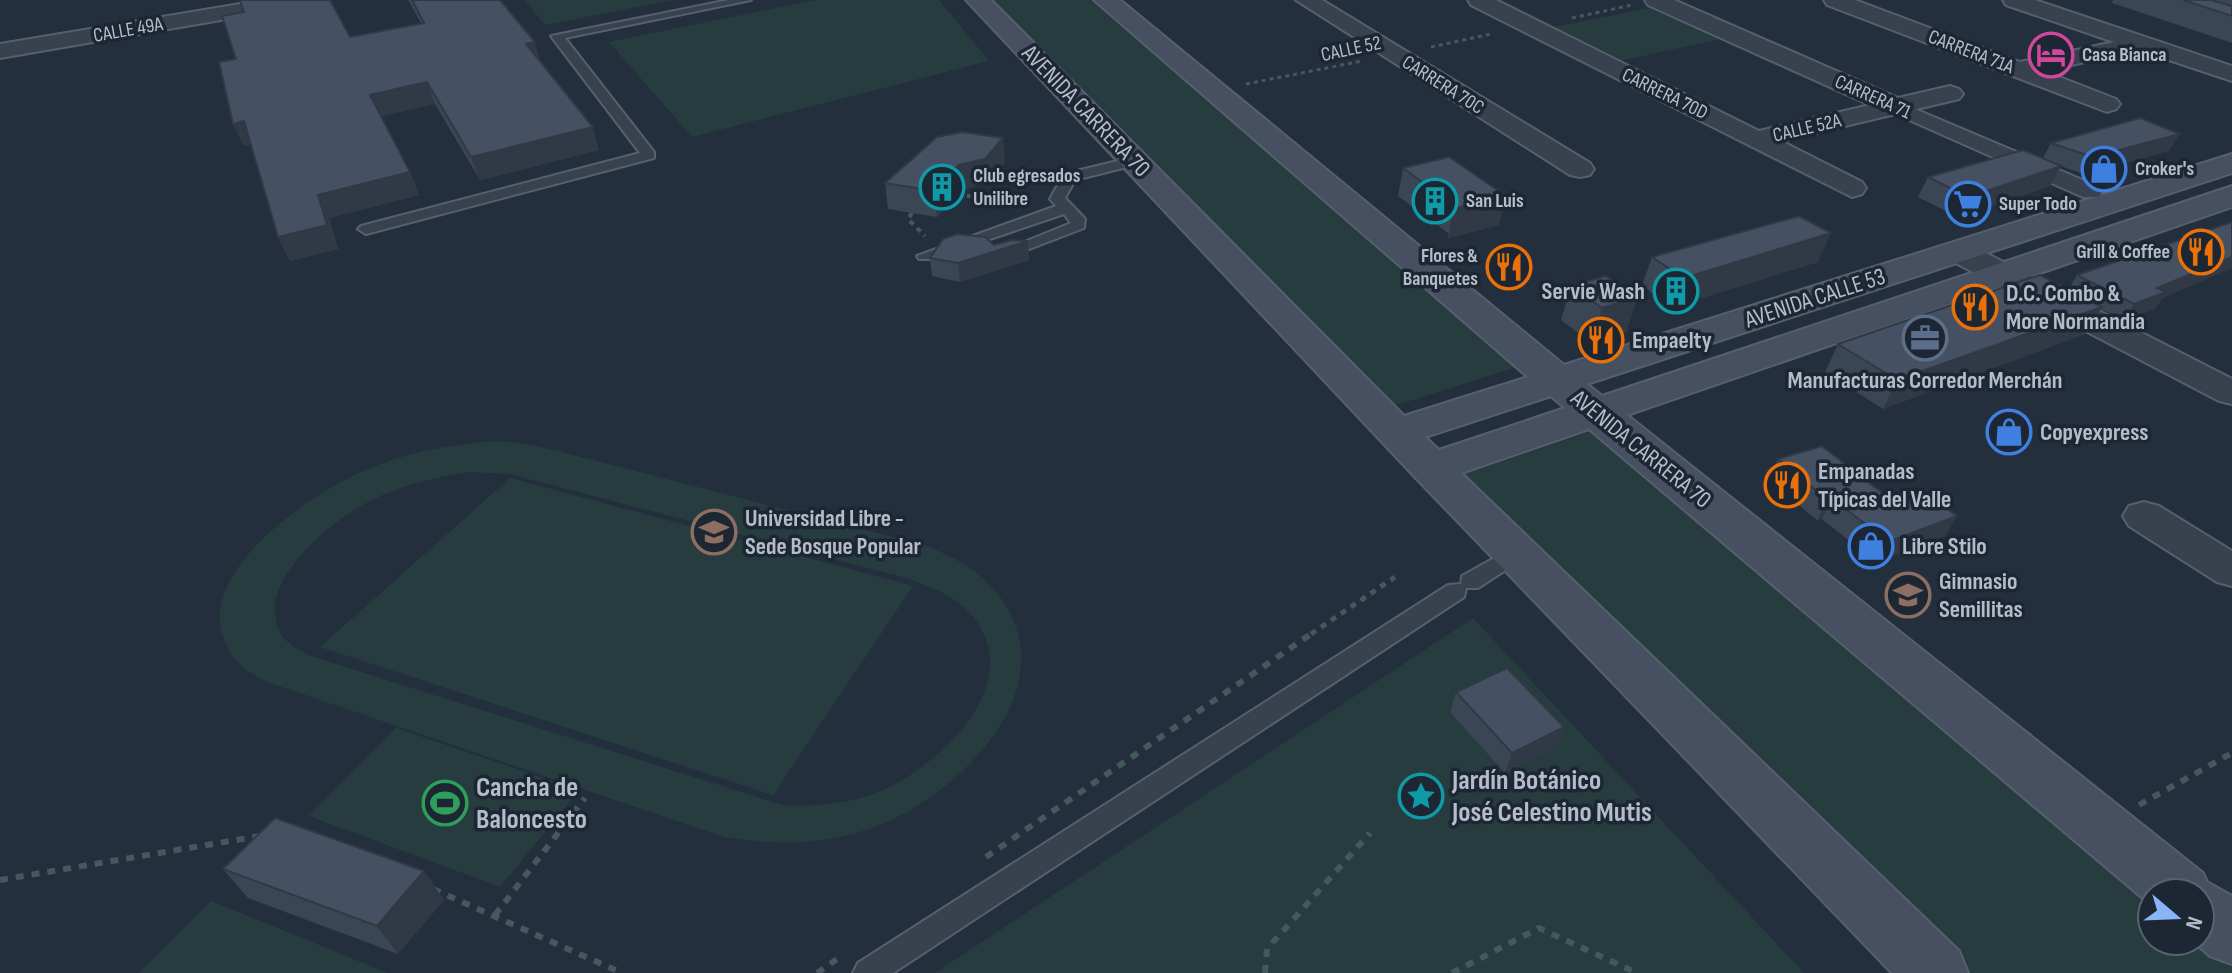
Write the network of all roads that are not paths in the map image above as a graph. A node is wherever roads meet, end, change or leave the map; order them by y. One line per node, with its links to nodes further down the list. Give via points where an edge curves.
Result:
1 (303, 0): 11 (street, CALLE 49A)
2 (746, 0): 25 (lane, via 557,36 649,155)
3 (978, 0): 18 (main road, AVENIDA CARRERA 70)
4 (1106, 0): 30 (main road, AVENIDA CARRERA 70)
5 (1307, 0): 20 (street, CARRERA 70C)
6 (1479, 0): 17 (street, CARRERA 70D)
7 (1656, 0): 16 (street, CARRERA 71)
8 (1835, 0): 12 (street, CARRERA 71A)
9 (2014, 0): 10 (street)
10 (2139, 43): 12 (street); 13 (street)
11 (0, 51)
12 (2018, 70): 15 (street, CARRERA 71A)
13 (2232, 74)
14 (1950, 94): 16 (street, CALLE 52A)
15 (2107, 104)
16 (1896, 107): 17 (street, CALLE 52A); 22 (street, CARRERA 71)
17 (1757, 139): 21 (street, CARRERA 70D)
18 (1134, 161): 24 (lane, via 1069,177 1057,196); 33 (main road, AVENIDA CARRERA 70)
19 (2232, 163): 26 (main road, AVENIDA CALLE 53)
20 (1580, 169)
21 (1852, 188)
22 (2091, 192)
23 (2232, 196): 29 (main road, AVENIDA CALLE 53)
24 (1066, 208): 27 (lane); 28 (lane, via 1079,225)
25 (366, 229)
26 (1959, 252): 29 (street); 30 (main road, AVENIDA CALLE 53)
27 (932, 253)
28 (997, 256)
29 (2002, 275): 31 (street); 32 (main road, AVENIDA CALLE 53)
30 (1558, 381): 32 (main road, AVENIDA CARRERA 70); 33 (main road, AVENIDA CALLE 53)
31 (2232, 393)
32 (1597, 412): 33 (main road, AVENIDA CALLE 53); 37 (main road, AVENIDA CARRERA 70)
33 (1414, 450): 35 (main road, AVENIDA CARRERA 70)
34 (2144, 516): 36 (street)
35 (1516, 553): 40 (lane); 41 (main road, AVENIDA CARRERA 70)
36 (2232, 571)
37 (2162, 877)
38 (2216, 922): 39 (main road)
39 (2232, 935)
40 (868, 973)
41 (1936, 973)

